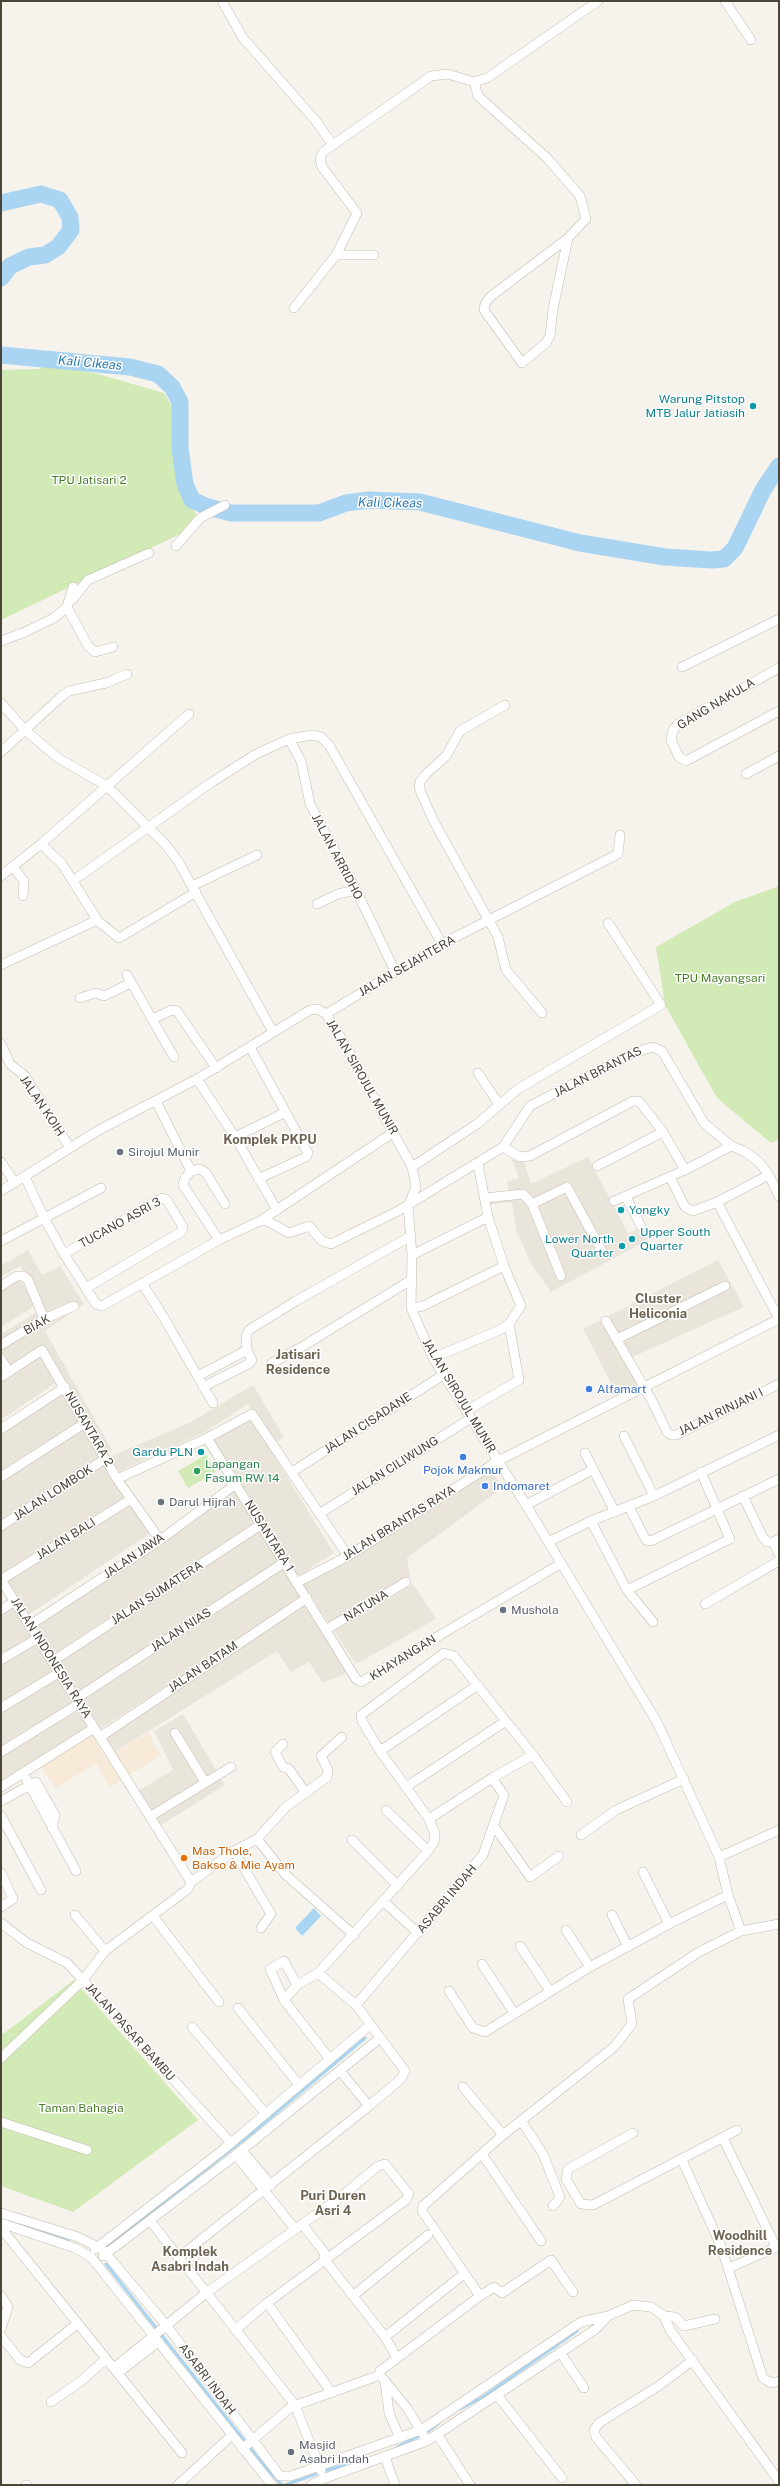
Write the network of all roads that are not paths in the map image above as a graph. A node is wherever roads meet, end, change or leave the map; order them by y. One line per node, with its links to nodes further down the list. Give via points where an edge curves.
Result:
1 (222, 1): 6 (street, via 243,38)
2 (598, 1): 5 (street, via 499,71)
3 (725, 1): 4 (street)
4 (751, 40)
5 (474, 82): 6 (street, via 448,74 431,76); 7 (street, via 478,96 547,158 580,196 586,219)
6 (333, 144): 8 (street, via 322,152 320,163 357,213)
7 (568, 238): 7 (street, via 490,297 485,304 484,310 522,363 546,343 550,336)
8 (336, 255): 9 (street); 10 (street)
9 (374, 255)
10 (294, 308)
11 (225, 505): 12 (street, via 200,518)
12 (176, 546)
13 (149, 553): 15 (street, via 88,580)
14 (73, 587): 15 (street)
15 (68, 605): 17 (street, via 54,618); 18 (street, via 88,646 95,652)
16 (779, 619): 19 (street)
17 (1, 641)
18 (113, 647)
19 (682, 667)
20 (779, 668): 24 (street, GANG NAKULA, via 678,724 673,730 671,740 679,757 686,761)
21 (127, 674): 26 (street, via 106,683 69,691)
22 (1, 703): 26 (street)
23 (505, 705): 43 (street, via 460,731 446,756 426,774 419,788 433,820)
24 (779, 711)
25 (189, 714): 31 (street)
26 (25, 730): 28 (street); 31 (street, via 58,758)
27 (289, 739): 32 (street, via 256,754); 40 (street, JALAN ARRIDHO, via 301,761 310,804); 46 (street, via 312,735 321,737 328,745)
28 (1, 752)
29 (779, 756): 30 (street)
30 (746, 774)
31 (107, 786): 32 (street); 34 (street)
32 (149, 827): 38 (street); 39 (street, via 178,861)
33 (620, 835): 43 (street, JALAN SEJAHTERA, via 618,854)
34 (41, 844): 36 (street); 38 (street)
35 (257, 855): 39 (street)
36 (13, 867): 37 (street); 41 (street, via 24,881)
37 (1, 876)
38 (74, 880): 44 (street)
39 (194, 889): 44 (street, via 119,938); 53 (street)
40 (356, 890): 42 (street, via 338,894); 48 (street, JALAN ARRIDHO)
41 (23, 896)
42 (317, 904)
43 (489, 920): 46 (street, JALAN SEJAHTERA); 50 (street, via 498,938 506,970)
44 (98, 921): 47 (street)
45 (608, 924): 61 (street, via 661,1005 518,1089)
46 (442, 944): 48 (street, JALAN SEJAHTERA)
47 (1, 964)
48 (395, 972): 51 (street, JALAN SEJAHTERA)
49 (80, 998): 52 (street, via 96,993 104,996 129,979)
50 (542, 1013)
51 (326, 1014): 53 (street, JALAN SIROJUL MUNIR, via 318,1009 310,1010); 63 (street, JALAN SIROJUL MUNIR, via 344,1041)
52 (152, 1019): 56 (street); 57 (street, via 172,1010 178,1012)
53 (273, 1032): 55 (street, JALAN SIROJUL MUNIR)
54 (1, 1044): 68 (street, JALAN KOIH, via 10,1064 25,1076)
55 (250, 1047): 57 (street, JALAN SIROJUL MUNIR); 62 (street)
56 (174, 1057)
57 (216, 1068): 59 (street, JALAN SIROJUL MUNIR)
58 (478, 1073): 61 (street)
59 (198, 1079): 60 (street, JALAN SIROJUL MUNIR); 65 (street)
60 (156, 1101): 68 (street, JALAN SIROJUL MUNIR); 74 (street)
61 (499, 1104): 72 (street, via 477,1124)
62 (286, 1112): 65 (street); 77 (street, via 308,1153 306,1157)
63 (394, 1132): 72 (street, JALAN SIROJUL MUNIR); 90 (street)
64 (663, 1132): 67 (street, via 644,1104 633,1101 530,1156 520,1157); 71 (street); 73 (street)
65 (235, 1137): 77 (street)
66 (731, 1146): 67 (street, JALAN BRANTAS, via 704,1123 662,1052 652,1046 631,1054 530,1106); 73 (street); 78 (street, JALAN BRANTAS, via 744,1151 759,1162)
67 (503, 1147): 70 (street, JALAN BRANTAS)
68 (70, 1148): 75 (street, JALAN SIROJUL MUNIR)
69 (1, 1162): 79 (street)
70 (478, 1164): 84 (street); 89 (street, JALAN BRANTAS)
71 (597, 1166)
72 (412, 1167): 89 (street, JALAN SIROJUL MUNIR, via 416,1187)
73 (685, 1170): 76 (street)
74 (191, 1171): 87 (street, via 200,1169 206,1173); 96 (street, via 183,1185)
75 (25, 1177): 79 (street, JALAN SIROJUL MUNIR); 92 (street)
76 (670, 1177): 82 (street); 86 (street, via 688,1210 697,1211)
77 (258, 1178): 90 (street)
78 (773, 1178): 83 (street, JALAN BRANTAS); 86 (street)
79 (15, 1183): 81 (street, JALAN SIROJUL MUNIR)
80 (101, 1188): 92 (street)
81 (1, 1191)
82 (626, 1196): 85 (street); 94 (street)
83 (779, 1196)
84 (485, 1198): 88 (street, via 523,1194); 91 (street)
85 (614, 1201)
86 (717, 1202): 111 (street)
87 (225, 1204)
88 (532, 1204): 99 (street, via 567,1187); 102 (street)
89 (408, 1206): 93 (street, JALAN BRANTAS, via 331,1244 322,1240 309,1226 289,1233 267,1221); 95 (street, JALAN SIROJUL MUNIR)
90 (277, 1210): 93 (street)
91 (488, 1217): 100 (street); 101 (street)
92 (44, 1218): 97 (street); 98 (street)
93 (260, 1221): 96 (street)
94 (641, 1226)
95 (410, 1236): 100 (street, JALAN SIROJUL MUNIR); 116 (street, via 249,1330 246,1336)
96 (220, 1240): 104 (street)
97 (1, 1241)
98 (64, 1254): 107 (street); 107 (street, TUCANO ASRI 3, via 162,1198 166,1199 183,1229)
99 (602, 1254)
100 (412, 1255): 103 (street, JALAN SIROJUL MUNIR)
101 (504, 1266): 109 (street, via 424,1306); 113 (street, via 521,1303 521,1308)
102 (561, 1276)
103 (411, 1280): 109 (street, JALAN SIROJUL MUNIR); 119 (street)
104 (142, 1283): 107 (street, via 105,1306 99,1306); 122 (street)
105 (1, 1286): 110 (street, via 17,1276 24,1276)
106 (725, 1286): 114 (street)
107 (86, 1288)
108 (74, 1306): 110 (street, BIAK)
109 (412, 1308): 117 (street, JALAN SIROJUL MUNIR)
110 (44, 1319): 115 (street, BIAK)
111 (779, 1319): 124 (street, JALAN BRANTAS RAYA)
112 (606, 1321): 114 (street, JALAN RINJANI I)
113 (509, 1324): 117 (street); 128 (street, JALAN CILIWUNG, via 519,1380)
114 (617, 1339): 124 (street, JALAN RINJANI I)
115 (1, 1345)
116 (247, 1350): 122 (street); 126 (street, via 252,1360 250,1363)
117 (433, 1358): 121 (street, JALAN SIROJUL MUNIR)
118 (1, 1359): 120 (street)
119 (272, 1363)
120 (5, 1374): 125 (street, NUSANTARA 2, via 42,1350)
121 (443, 1375): 128 (street, JALAN SIROJUL MUNIR); 138 (street, JALAN CISADANE)
122 (198, 1376): 126 (street)
123 (779, 1384): 124 (street, JALAN RINJANI I, via 676,1435 667,1432)
124 (644, 1386): 136 (street, JALAN BRANTAS RAYA)
125 (65, 1387): 129 (street, NUSANTARA 2); 130 (street)
126 (204, 1387): 127 (street)
127 (213, 1403)
128 (468, 1415): 136 (street, JALAN SIROJUL MUNIR); 151 (street, JALAN CILIWUNG)
129 (85, 1423): 135 (street, NUSANTARA 2); 140 (street)
130 (1, 1429)
131 (779, 1435): 139 (street)
132 (624, 1436): 144 (street)
133 (207, 1438): 138 (street, via 252,1414); 141 (street); 143 (street, NUSANTARA 1)
134 (585, 1453): 137 (street)
135 (105, 1459): 141 (street, NUSANTARA 2); 154 (street, JALAN LOMBOK)
136 (498, 1462): 147 (street, JALAN SIROJUL MUNIR); 159 (street, JALAN BRANTAS RAYA)
137 (592, 1470): 147 (street); 150 (street)
138 (292, 1472): 151 (street)
139 (701, 1472): 144 (street); 149 (street)
140 (1, 1478)
141 (118, 1479): 146 (street, NUSANTARA 2)
142 (779, 1479): 145 (street)
143 (236, 1484): 153 (street, NUSANTARA 1); 155 (street, JALAN JAWA)
144 (654, 1496): 148 (street)
145 (743, 1496): 149 (street); 156 (street, via 762,1536 767,1542)
146 (131, 1499): 155 (street, NUSANTARA 2); 163 (street, JALAN BALI)
147 (526, 1505): 157 (street, JALAN SIROJUL MUNIR)
148 (629, 1507): 149 (street, via 646,1540 649,1541); 150 (street)
149 (718, 1507): 166 (street, via 730,1535 727,1542)
150 (615, 1512): 152 (street)
151 (319, 1514): 159 (street)
152 (591, 1521): 157 (street); 166 (street)
153 (262, 1524): 161 (street, NUSANTARA 1); 176 (street, JALAN SUMATERA)
154 (1, 1526)
155 (160, 1540): 172 (street, JALAN JAWA)
156 (776, 1541): 158 (street)
157 (548, 1542): 162 (street, JALAN SIROJUL MUNIR)
158 (779, 1554)
159 (348, 1556): 164 (street, JALAN BRANTAS RAYA)
160 (779, 1561): 169 (street)
161 (285, 1562): 164 (street, NUSANTARA 1); 180 (street, JALAN NIAS)
162 (560, 1564): 178 (street, KHAYANGAN, via 367,1680 361,1682); 194 (street, JALAN SIROJUL MUNIR, via 657,1722)
163 (1, 1580): 168 (street, JALAN INDONESIA RAYA)
164 (298, 1582): 167 (street, NUSANTARA 1)
165 (406, 1582): 173 (street, NATUNA)
166 (627, 1590): 171 (street)
167 (307, 1598): 173 (street, NUSANTARA 1); 185 (street, JALAN BATAM)
168 (15, 1601): 170 (street); 172 (street, JALAN INDONESIA RAYA)
169 (705, 1604)
170 (1, 1610)
171 (653, 1622)
172 (30, 1625): 174 (street, JALAN INDONESIA RAYA)
173 (327, 1629): 178 (street, NUSANTARA 1)
174 (38, 1638): 175 (street); 176 (street, JALAN INDONESIA RAYA)
175 (1, 1660)
176 (53, 1661): 177 (street, JALAN INDONESIA RAYA)
177 (60, 1672): 180 (street, JALAN INDONESIA RAYA); 181 (street)
178 (356, 1679)
179 (478, 1685): 182 (street); 188 (street); 188 (street, via 454,1656 444,1653 361,1715)
180 (78, 1700): 183 (street, JALAN INDONESIA RAYA); 189 (street, JALAN NIAS)
181 (1, 1708)
182 (506, 1721): 190 (street); 198 (street)
183 (94, 1728): 185 (street, JALAN INDONESIA RAYA); 192 (street)
184 (175, 1733): 195 (street)
185 (100, 1737): 204 (street)
186 (342, 1737): 199 (street, via 321,1756 328,1770 327,1777)
187 (283, 1744): 199 (street, via 275,1752 283,1766 289,1769)
188 (380, 1751): 198 (street)
189 (1, 1752)
190 (532, 1755): 193 (street); 201 (street)
191 (231, 1767): 195 (street)
192 (23, 1773): 196 (street); 197 (street)
193 (492, 1778): 205 (street); 206 (street, ASABRI INDAH, via 504,1795)
194 (684, 1779): 208 (street, via 616,1810); 214 (street, JALAN SIROJUL MUNIR)
195 (205, 1782): 204 (street)
196 (29, 1785): 200 (street); 215 (street, via 36,1782 46,1797 55,1815 52,1828)
197 (1, 1787)
198 (406, 1787): 205 (street)
199 (306, 1793): 209 (street, via 286,1807)
200 (1, 1801)
201 (567, 1802)
202 (386, 1810): 212 (street)
203 (1, 1816): 220 (street)
204 (151, 1816): 218 (street)
205 (429, 1820): 212 (street, via 435,1834 434,1842)
206 (494, 1826): 213 (street, via 530,1877); 233 (street, ASABRI INDAH, via 477,1864)
207 (779, 1830): 214 (street)
208 (581, 1835)
209 (257, 1840): 211 (street, JALAN PASAR BAMBU); 234 (street, via 286,1874)
210 (352, 1840): 219 (street)
211 (234, 1851): 218 (street, JALAN PASAR BAMBU); 230 (street, via 271,1914)
212 (428, 1851): 219 (street)
213 (559, 1856)
214 (720, 1857): 221 (street, JALAN SIROJUL MUNIR)
215 (76, 1871)
216 (643, 1872): 228 (street)
217 (1, 1874): 223 (street, via 13,1899)
218 (191, 1882): 226 (street, JALAN PASAR BAMBU, via 188,1889)
219 (398, 1886): 222 (street)
220 (41, 1890)
221 (728, 1895): 228 (street); 232 (street, JALAN SIROJUL MUNIR)
222 (384, 1902): 233 (street); 234 (street)
223 (1, 1907)
224 (75, 1915): 237 (street)
225 (612, 1915): 236 (street)
226 (153, 1916): 237 (street, JALAN PASAR BAMBU); 246 (street)
227 (1, 1923): 241 (street, via 27,1943 67,1963)
228 (669, 1924): 236 (street)
229 (779, 1924): 232 (street)
230 (261, 1928)
231 (566, 1930): 239 (street)
232 (741, 1931): 261 (street, via 699,1952 628,1999 632,2024 614,2047)
233 (418, 1934): 247 (street, ASABRI INDAH)
234 (354, 1935): 240 (street)
235 (520, 1946): 244 (street)
236 (628, 1947): 239 (street)
237 (105, 1951): 241 (street, JALAN PASAR BAMBU)
238 (482, 1964): 249 (street)
239 (590, 1967): 244 (street)
240 (318, 1973): 242 (street); 247 (street)
241 (83, 1980): 253 (street); 267 (street, JALAN PASAR BAMBU)
242 (297, 1985): 245 (street); 245 (street, via 284,1961 270,1969)
243 (449, 1991): 249 (street, via 473,2028 480,2032 485,2032)
244 (550, 1991): 249 (street)
245 (284, 2000): 254 (street)
246 (219, 2002)
247 (356, 2006): 250 (street)
248 (238, 2008): 256 (street)
249 (514, 2013)
250 (370, 2025): 252 (street); 254 (street)
251 (192, 2027): 259 (street)
252 (380, 2038): 255 (street); 258 (street, via 405,2071 401,2079)
253 (1, 2058)
254 (329, 2058): 256 (street)
255 (341, 2072): 258 (street); 267 (street)
256 (299, 2085): 259 (street)
257 (463, 2086): 264 (street)
258 (369, 2106): 270 (street)
259 (266, 2114): 267 (street)
260 (1, 2122): 266 (street)
261 (522, 2122): 264 (street); 271 (street, via 543,2154 560,2197)
262 (737, 2130): 265 (street)
263 (633, 2133): 269 (street, via 568,2169 566,2179 581,2204 593,2205)
264 (503, 2135): 268 (street)
265 (723, 2138): 269 (street); 279 (street)
266 (87, 2150)
267 (232, 2152): 270 (street, JALAN PASAR BAMBU); 273 (street); 280 (street)
268 (482, 2154): 278 (street); 291 (street, via 423,2206 422,2211)
269 (682, 2160): 285 (street)
270 (267, 2188): 275 (street, JALAN PASAR BAMBU); 282 (street)
271 (553, 2206)
272 (1, 2213): 280 (street)
273 (150, 2222): 280 (street); 282 (street)
274 (1, 2223): 281 (street, via 75,2248)
275 (299, 2227): 283 (street, JALAN PASAR BAMBU, via 324,2252); 283 (street, via 382,2164 385,2164 409,2194 406,2200); 288 (street)
276 (1, 2228): 296 (street)
277 (428, 2236): 289 (street)
278 (541, 2241)
279 (777, 2246): 285 (street)
280 (103, 2250): 281 (street); 284 (street); 299 (street, ASABRI INDAH)
281 (88, 2255): 284 (street)
282 (178, 2258): 288 (street)
283 (325, 2260): 289 (street, JALAN PASAR BAMBU); 292 (street)
284 (96, 2262): 299 (street)
285 (729, 2268): 308 (street, via 763,2378 771,2383)
286 (460, 2277): 301 (street)
287 (573, 2292): 291 (street, via 551,2260 502,2293 494,2287)
288 (206, 2293): 298 (street); 299 (street)
289 (354, 2295): 301 (street, JALAN PASAR BAMBU)
290 (1, 2296): 297 (street, via 8,2307)
291 (480, 2296): 303 (street)
292 (267, 2303): 298 (street); 310 (street)
293 (608, 2316): 294 (street, via 633,2305 651,2307); 302 (street, via 596,2329); 314 (street, via 581,2322)
294 (664, 2316): 295 (street, via 675,2317 684,2326); 305 (street, via 670,2330)
295 (715, 2319)
296 (77, 2324): 300 (street, via 28,2363 20,2360); 304 (street)
297 (1, 2328)
298 (235, 2330): 313 (street)
299 (160, 2333): 306 (street); 316 (street); 319 (street, ASABRI INDAH)
300 (1, 2336)
301 (385, 2337): 303 (street, JALAN PASAR BAMBU)
302 (560, 2352): 309 (street); 311 (street)
303 (397, 2358): 307 (street, via 382,2368)
304 (106, 2359): 306 (street); 312 (street)
305 (692, 2360): 325 (street); 331 (street, via 660,2385 599,2423 594,2430 596,2437)
306 (116, 2371): 320 (street)
307 (383, 2378): 310 (street); 314 (street); 317 (street, via 389,2413)
308 (779, 2380)
309 (584, 2388)
310 (332, 2394): 313 (street)
311 (497, 2395): 315 (street); 324 (street)
312 (51, 2402)
313 (295, 2405): 319 (street); 322 (street)
314 (421, 2430): 317 (street); 318 (street)
315 (437, 2434): 318 (street); 330 (street)
316 (231, 2436): 319 (street); 326 (street)
317 (400, 2438): 322 (street)
318 (427, 2441): 321 (street)
319 (247, 2444): 322 (street, ASABRI INDAH, via 280,2476 291,2476); 327 (street)
320 (182, 2453)
321 (386, 2457): 323 (street); 329 (street)
322 (319, 2466): 323 (street)
323 (323, 2478): 328 (street)
324 (562, 2478)
325 (779, 2480)
326 (178, 2485)
327 (272, 2485)
328 (311, 2485)
329 (396, 2485)
330 (470, 2485)
331 (636, 2485)

